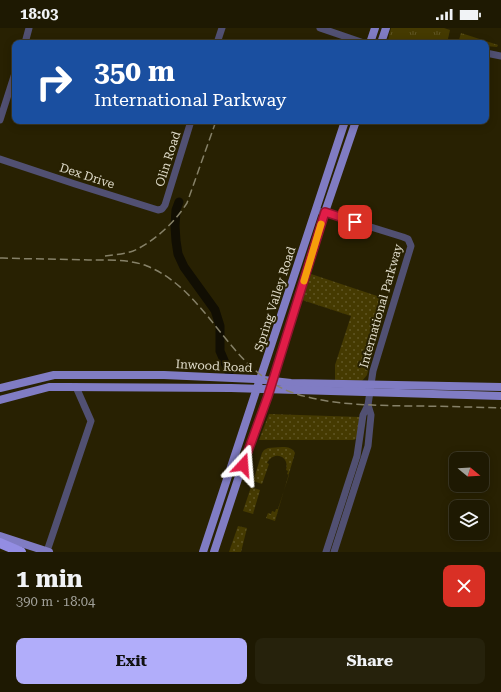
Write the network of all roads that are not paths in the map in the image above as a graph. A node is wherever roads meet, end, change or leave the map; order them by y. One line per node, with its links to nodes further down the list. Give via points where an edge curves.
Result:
1 (29, 28): 6 (street)
2 (222, 28): 7 (street)
3 (320, 28): 8 (street)
4 (375, 28): 9 (main road)
5 (386, 28): 10 (main road)
6 (26, 40)
7 (218, 40)
8 (355, 40)
9 (371, 40)
10 (382, 40)
11 (489, 54): 12 (street)
12 (501, 56)
13 (12, 82): 14 (street)
14 (0, 120)
15 (190, 124): 19 (street, Olin Road)
16 (344, 124): 20 (main road, Spring Valley Road)
17 (355, 124): 21 (main road, Spring Valley Road)
18 (0, 159): 19 (street, Dex Drive, via 148,208 158,210)
19 (165, 205)
20 (316, 210): 21 (street, International Parkway); 22 (main road, Spring Valley Road)
21 (325, 212): 23 (main road, Spring Valley Road); 27 (street, International Parkway, via 403,237 410,242 410,251)
22 (296, 272): 23 (main road); 26 (main road, Spring Valley Road)
23 (305, 275): 28 (main road, Spring Valley Road)
24 (75, 375): 25 (main road, Inwood Road); 30 (main road); 31 (main road, Inwood Road, via 54,375)
25 (164, 375): 26 (main road, Inwood Road); 32 (main road)
26 (261, 380): 28 (main road, Inwood Road); 33 (main road, Spring Valley Road)
27 (371, 383): 28 (main road, Inwood Road); 29 (main road, Inwood Road); 34 (street, International Parkway)
28 (271, 386): 33 (main road, Inwood Road); 34 (main road, Inwood Road); 39 (main road, Spring Valley Road)
29 (498, 386): 35 (main road)
30 (76, 387): 32 (main road, Inwood Road); 36 (main road, Inwood Road, via 49,387); 45 (street, via 91,421)
31 (0, 388)
32 (162, 388): 33 (main road, Inwood Road)
33 (258, 389): 38 (main road, Spring Valley Road)
34 (370, 392): 35 (main road, Inwood Road); 37 (street, International Parkway)
35 (498, 395)
36 (0, 400)
37 (368, 405): 48 (street, International Parkway, via 363,415 357,456); 49 (street, International Parkway, via 371,415 368,446)
38 (246, 426): 39 (main road, via 246,438); 40 (main road, Spring Valley Road)
39 (251, 442): 41 (main road, Spring Valley Road)
40 (239, 446): 41 (main road, via 243,452); 46 (main road, Spring Valley Road)
41 (239, 476): 47 (main road, Spring Valley Road)
42 (0, 536): 45 (main road)
43 (0, 543): 44 (highway)
44 (21, 552)
45 (48, 552)
46 (203, 552)
47 (214, 552)
48 (326, 552)
49 (334, 552)

